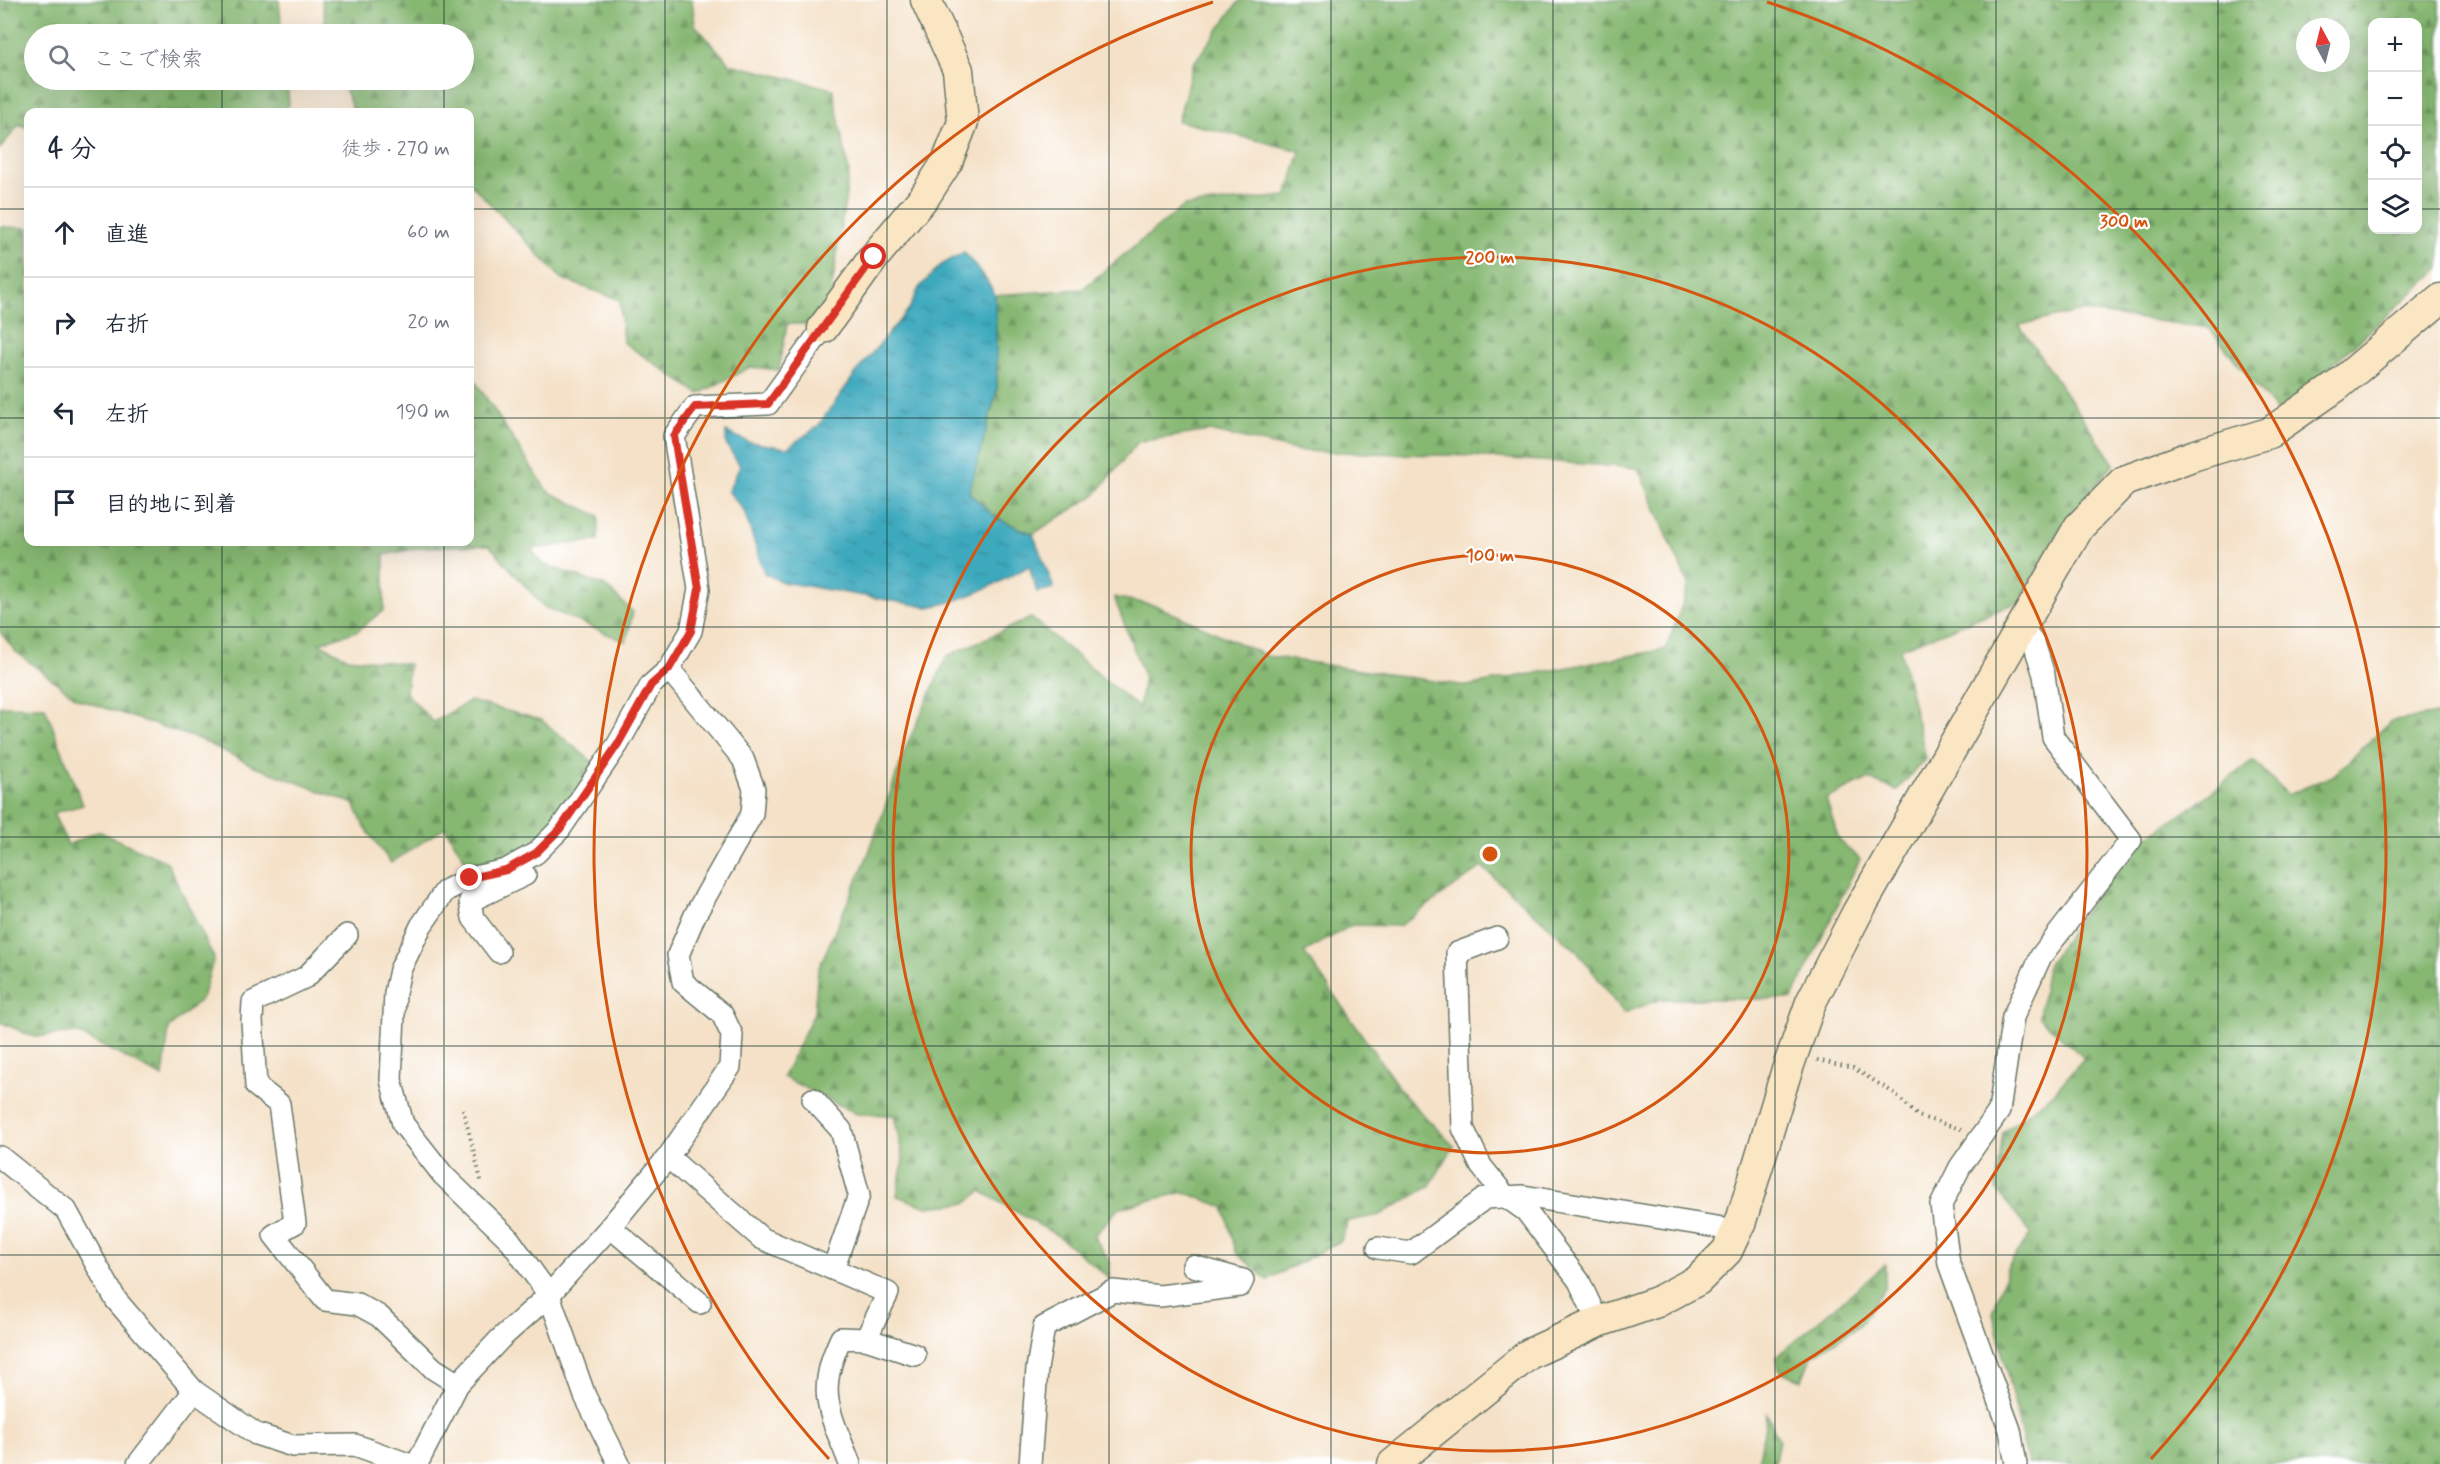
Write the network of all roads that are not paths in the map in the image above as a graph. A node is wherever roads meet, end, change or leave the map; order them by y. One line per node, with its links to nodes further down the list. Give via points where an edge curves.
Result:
1 (926, 0): 3 (street, via 958,70 963,122 947,162 925,196 874,257)
2 (2440, 299): 4 (street, via 2337,386 2269,433 2124,481 2079,527)
3 (823, 328): 5 (street, via 768,404 695,407 674,436 699,589 691,631)
4 (2022, 630): 15 (street, via 1857,913 1811,1002); 33 (street, via 2034,643 2044,675 2053,737 2131,840 2041,957 2013,1017 1999,1111 1960,1167 1941,1205 1948,1264 2010,1430)
5 (669, 669): 6 (street, via 651,685 618,744); 12 (street, via 743,759 754,789 752,814 695,915 678,955 683,982 723,1014 732,1035 730,1067)
6 (560, 829): 9 (street, via 542,867 470,901 472,918); 19 (street, via 536,853 506,870 470,878 445,891 421,926 400,970 395,993 391,1080 403,1124 443,1175 509,1239)
7 (347, 935): 24 (street, via 306,976 254,1002 256,1086 279,1104 295,1223 274,1235 325,1300 357,1304 379,1316 434,1369)
8 (1497, 938): 13 (street, via 1456,953 1463,1128 1481,1166)
9 (499, 952)
10 (813, 1099): 18 (street, via 841,1130 859,1195)
11 (0, 1157): 25 (street, via 66,1210 116,1300)
12 (668, 1157): 14 (street); 18 (street, via 760,1238)
13 (1506, 1197): 15 (street, via 1522,1196 1717,1227); 16 (street, via 1485,1198 1411,1253); 21 (street, via 1526,1211 1579,1281)
14 (610, 1227): 19 (street); 20 (street)
15 (1735, 1235): 21 (street, via 1727,1251 1698,1280 1658,1302)
16 (1378, 1248)
17 (1193, 1266): 31 (street, via 1243,1280 1240,1286 1160,1296 1113,1291 1044,1327)
18 (833, 1269): 22 (street, via 888,1293)
19 (549, 1295): 24 (street); 29 (street, via 585,1396)
20 (700, 1303)
21 (1598, 1322): 32 (street, via 1529,1354)
22 (866, 1339): 23 (street); 30 (street, via 840,1338 829,1364 826,1400)
23 (915, 1355)
24 (458, 1384): 28 (street)
25 (194, 1391): 26 (street); 27 (street, via 256,1434 293,1446 355,1445)
26 (138, 1464)
27 (408, 1464)
28 (417, 1464)
29 (619, 1464)
30 (850, 1464)
31 (1030, 1464)
32 (1393, 1464)
33 (2016, 1464)

